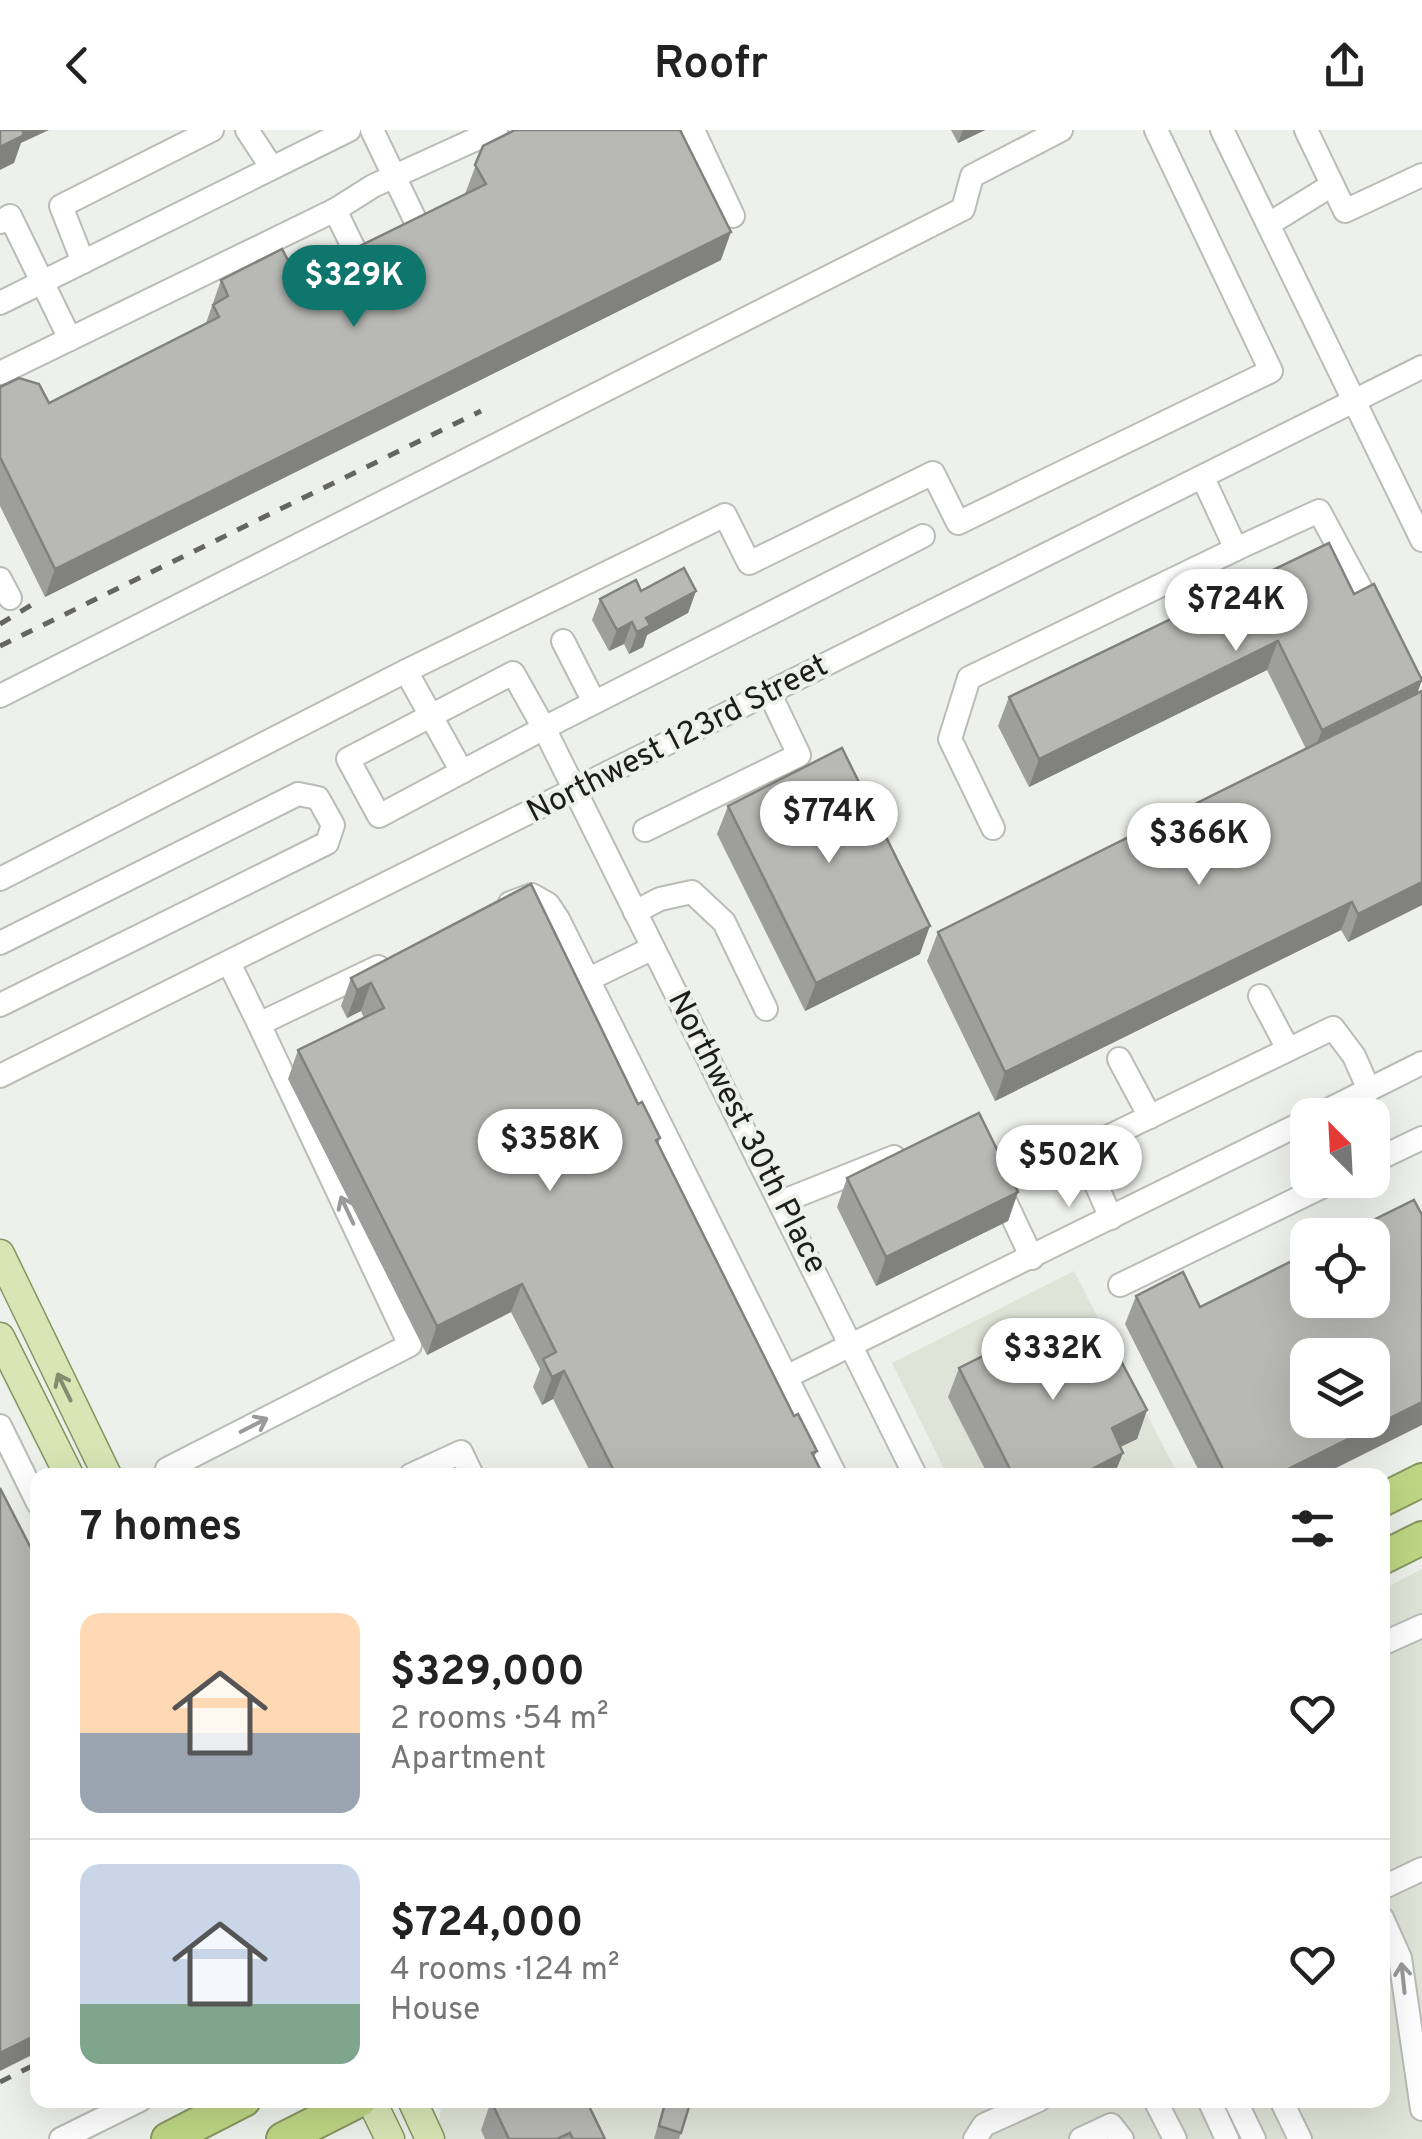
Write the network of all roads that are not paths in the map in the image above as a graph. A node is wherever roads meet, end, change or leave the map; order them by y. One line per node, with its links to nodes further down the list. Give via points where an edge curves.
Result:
1 (212, 130): 21 (street, via 61,206)
2 (247, 130): 11 (street)
3 (349, 130): 11 (street)
4 (372, 130): 13 (street)
5 (496, 130): 13 (street)
6 (692, 130): 16 (street)
7 (1061, 130): 36 (street, via 972,176 963,210)
8 (1156, 130): 34 (street, via 1272,371 958,523 934,473 749,563 725,515)
9 (1222, 130): 18 (street)
10 (1306, 130): 14 (street)
11 (272, 168): 21 (street)
12 (1422, 175): 14 (street, via 1345,212)
13 (395, 177): 15 (street); 19 (street)
14 (1332, 184): 18 (street)
15 (335, 210): 20 (street); 24 (street)
16 (734, 216)
17 (0, 222): 22 (street, via 10,216)
18 (1268, 224): 27 (street)
19 (420, 230)
20 (357, 255)
21 (83, 262): 22 (street)
22 (42, 282): 23 (street); 24 (street)
23 (0, 303)
24 (70, 339): 26 (street)
25 (1422, 368): 27 (street, Northwest 123rd Street)
26 (0, 373)
27 (1356, 402): 28 (street, Northwest 123rd Street); 30 (street)
28 (1203, 478): 31 (street); 35 (street, Northwest 123rd Street)
29 (923, 536): 37 (street)
30 (1422, 540)
31 (1236, 548): 32 (street, via 1319,511); 42 (street, via 970,678 950,739)
32 (1362, 591)
33 (563, 641): 37 (street)
34 (406, 671): 38 (street); 44 (street)
35 (770, 694): 41 (street, Northwest 123rd Street); 43 (street, via 799,756)
36 (0, 696)
37 (594, 702): 39 (street)
38 (429, 717): 39 (street, Northwest 30th Place, via 514,673); 40 (street); 40 (street, via 348,760 378,816)
39 (544, 728): 40 (street); 41 (street, Northwest 30th Place)
40 (462, 772)
41 (575, 791): 45 (street, Northwest 30th Place); 50 (street, Northwest 123rd Street)
42 (993, 828)
43 (645, 830)
44 (0, 879)
45 (635, 912): 48 (street, Northwest 30th Place); 54 (street, via 692,892 724,922)
46 (480, 917): 51 (street, via 526,895 548,904)
47 (0, 942): 53 (street, via 298,794 318,798 333,825 326,843)
48 (654, 948): 51 (street); 69 (street, Northwest 30th Place)
49 (398, 957): 55 (street)
50 (229, 963): 55 (street); 59 (street, Northwest 123rd Street)
51 (588, 979): 76 (street)
52 (1260, 996): 56 (street)
53 (0, 1005)
54 (766, 1008)
55 (259, 1024): 80 (street, one-way to 55, via 410,1346)
56 (1288, 1049): 60 (street, via 1332,1028); 62 (street)
57 (1120, 1059): 62 (street)
58 (1422, 1063): 60 (street)
59 (0, 1076)
60 (1369, 1090): 61 (street)
61 (1353, 1098)
62 (1150, 1116): 70 (street, via 1081,1150)
63 (1290, 1129): 70 (street)
64 (1422, 1138): 66 (street)
65 (923, 1145): 69 (street)
66 (1390, 1153)
67 (984, 1155): 72 (street)
68 (1299, 1198): 73 (street)
69 (781, 1202): 75 (street, Northwest 30th Place)
70 (1111, 1218): 72 (street)
71 (0, 1254): 79 (main road, one-way to 71)
72 (1032, 1258): 75 (street)
73 (1120, 1285)
74 (0, 1337): 78 (main road)
75 (853, 1346): 76 (street); 84 (street, Northwest 30th Place)
76 (786, 1377): 83 (street)
77 (0, 1426): 86 (street)
78 (66, 1468)
79 (104, 1468)
80 (169, 1468)
81 (426, 1468): 82 (street, via 461,1452)
82 (469, 1468)
83 (832, 1468)
84 (912, 1468)
85 (1422, 1480): 87 (highway)
86 (30, 1488)
87 (1390, 1496)
88 (1422, 1538): 89 (highway)
89 (1390, 1554)
90 (1422, 1626): 91 (street)
91 (1390, 1640)
92 (1422, 1869): 93 (street)
93 (1390, 1884)
94 (1390, 1936): 105 (street, one-way to 94, via 1400,1958)
95 (124, 2108): 106 (street)
96 (228, 2108): 107 (highway)
97 (344, 2108): 108 (highway)
98 (375, 2108): 109 (main road)
99 (416, 2108): 110 (main road)
100 (1021, 2108): 111 (street, via 984,2125)
101 (1159, 2108): 114 (street)
102 (1212, 2108): 115 (street)
103 (1239, 2108): 116 (street)
104 (1284, 2108): 117 (street)
105 (1422, 2110)
106 (61, 2139)
107 (168, 2139)
108 (283, 2139)
109 (390, 2139)
110 (430, 2139)
111 (975, 2139)
112 (1081, 2139): 113 (street, via 1111,2125)
113 (1122, 2139)
114 (1175, 2139)
115 (1228, 2139)
116 (1254, 2139)
117 (1300, 2139)

